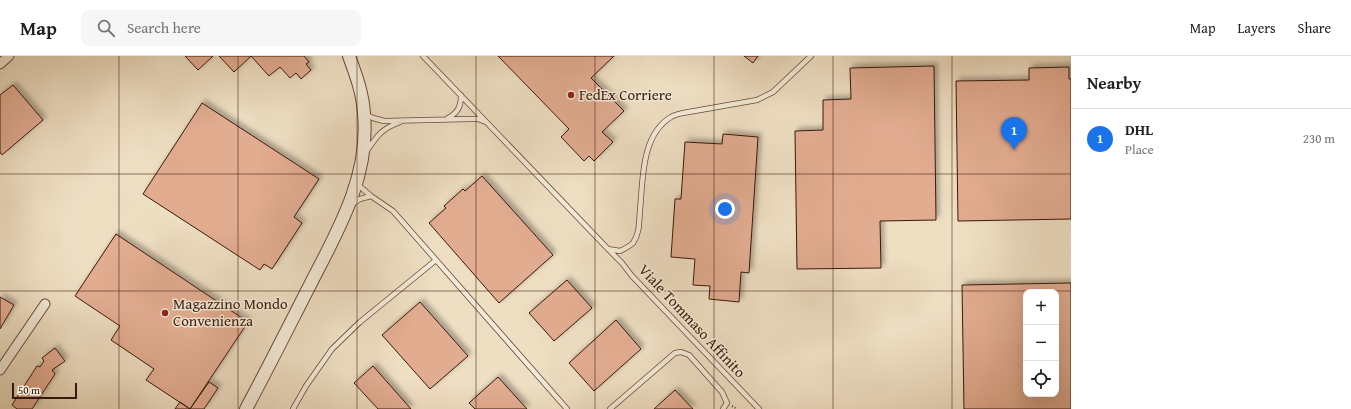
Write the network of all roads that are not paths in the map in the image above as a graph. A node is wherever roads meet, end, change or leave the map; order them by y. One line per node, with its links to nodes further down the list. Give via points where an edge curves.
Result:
1 (9, 56): 5 (street)
2 (349, 56): 7 (street)
3 (423, 56): 6 (lane, Viale Tommaso Affinito)
4 (811, 56): 15 (lane, via 773,92 757,100 682,113 671,117 658,127 647,152 639,231 632,244 620,252)
5 (0, 64)
6 (461, 95): 8 (lane, via 456,114); 10 (lane, Viale Tommaso Affinito)
7 (364, 113): 9 (lane, via 384,121); 11 (street)
8 (447, 119): 9 (lane); 10 (lane, via 470,119)
9 (404, 121): 11 (lane, via 388,126 382,131)
10 (488, 123): 15 (lane, Viale Tommaso Affinito)
11 (363, 156): 12 (street)
12 (357, 184): 13 (lane); 14 (street)
13 (370, 196): 14 (lane); 16 (lane, via 393,211)
14 (349, 205): 19 (street)
15 (608, 250): 24 (lane, Viale Tommaso Affinito)
16 (436, 260): 20 (lane, via 360,322 332,349); 21 (lane)
17 (45, 304): 18 (street)
18 (0, 370)
19 (246, 409)
20 (293, 409)
21 (567, 409)
22 (610, 409): 23 (lane, via 675,353 681,352 688,355 722,392 727,403)
23 (723, 409)
24 (759, 409)

